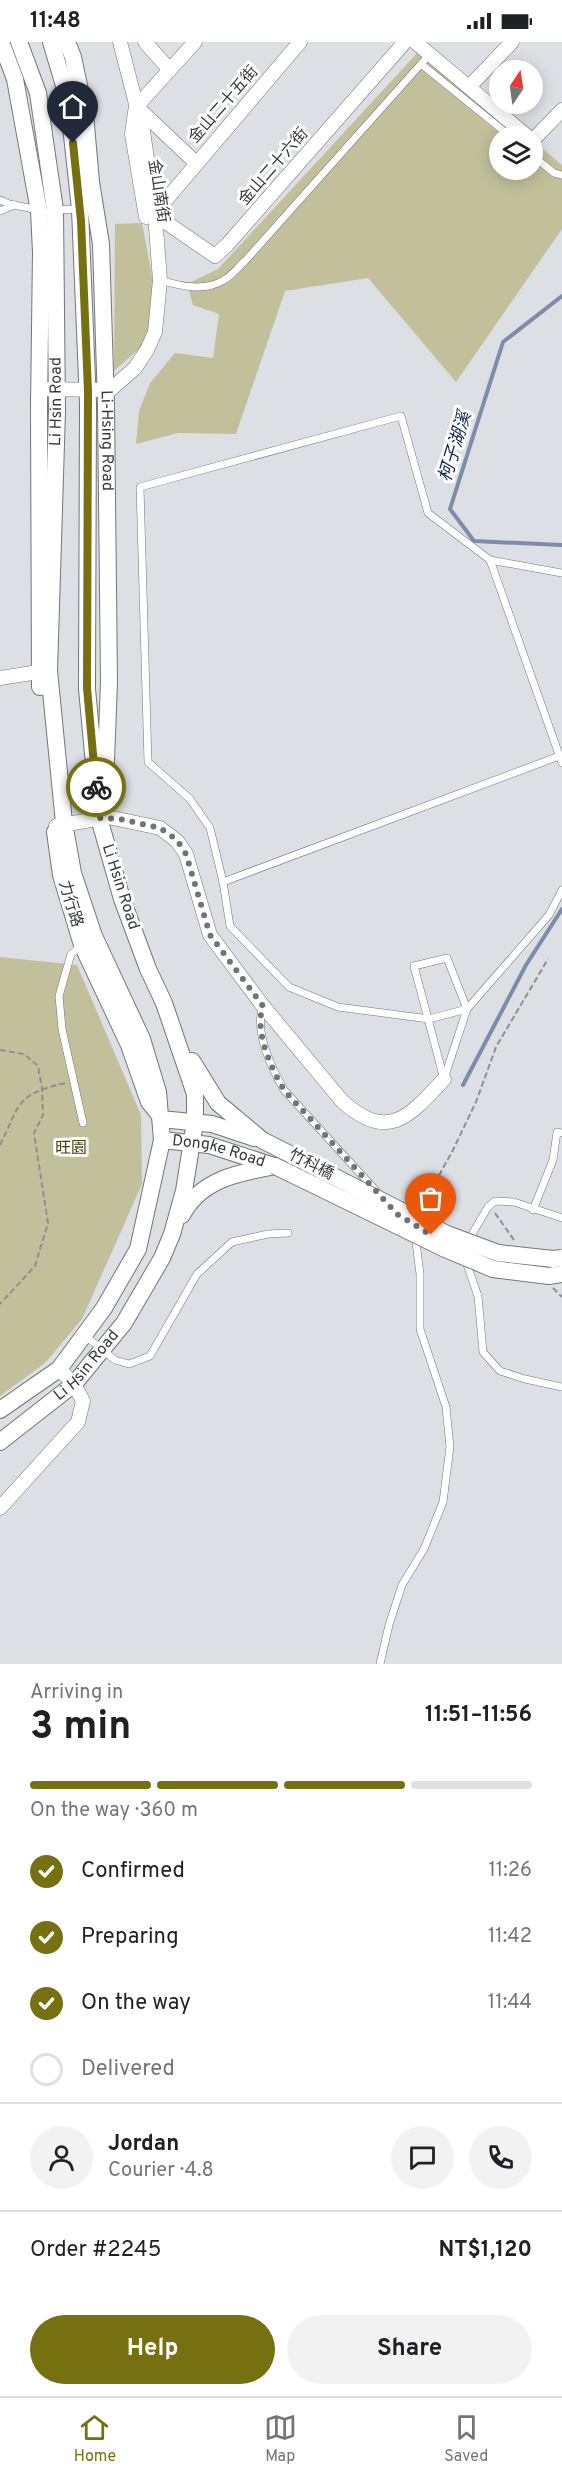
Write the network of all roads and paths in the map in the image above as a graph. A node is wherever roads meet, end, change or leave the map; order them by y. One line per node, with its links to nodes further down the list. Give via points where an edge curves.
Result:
1 (1, 42): 26 (street, via 15,79)
2 (20, 42): 26 (street, Li Hsin Road, via 38,93)
3 (51, 42): 25 (street, via 68,99)
4 (67, 42): 25 (street, Li-Hsing Road, via 85,114 91,182)
5 (120, 42): 15 (street, 金山南街)
6 (145, 42): 13 (street)
7 (195, 42): 13 (street)
8 (300, 42): 20 (street, 金山二十五街)
9 (405, 42): 28 (street, 金山二十六街, via 215,256)
10 (415, 42): 12 (street)
11 (512, 42): 14 (street)
12 (425, 59): 14 (street); 17 (lane); 29 (lane, via 224,281 182,287)
13 (169, 69): 15 (street)
14 (469, 87): 18 (street)
15 (136, 106): 20 (street, 金山二十五街); 28 (street, 金山南街); 29 (street, 金山南街, via 132,134 154,270)
16 (562, 110): 19 (street)
17 (499, 126)
18 (515, 126)
19 (543, 130)
20 (196, 163): 28 (street, 金山二十五街)
21 (543, 164): 22 (lane)
22 (562, 175)
23 (0, 200): 24 (lane)
24 (14, 205): 26 (lane); 27 (lane)
25 (88, 208): 26 (lane); 31 (street, Li-Hsing Road, via 101,244)
26 (47, 210): 30 (street, Li Hsin Road)
27 (0, 211)
28 (154, 214): 29 (street, 金山南街)
29 (160, 280): 31 (street, 金山南街, via 155,332 147,350 120,383)
30 (48, 389): 31 (street); 34 (street); 38 (street, Li Hsin Road, via 57,411 49,671)
31 (96, 392): 37 (street, Li-Hsing Road, via 109,682)
32 (490, 560): 33 (lane); 36 (lane); 40 (lane, via 428,513 401,416 140,487 148,762 190,799 210,828)
33 (562, 573)
34 (38, 672): 35 (street); 38 (street, 力行路)
35 (0, 678)
36 (561, 758): 40 (lane)
37 (103, 817): 38 (street); 39 (street, Li-Hsing Road); 45 (street, via 160,828 177,840 186,854 210,935)
38 (59, 825): 42 (street, 力行路, via 61,875); 52 (street, Li Hsin Road, via 94,936 142,1039)
39 (105, 842): 44 (street, Li Hsin Road, via 148,969)
40 (223, 882): 47 (lane, via 230,926 289,987 338,1007)
41 (562, 890): 46 (lane, via 549,915)
42 (82, 945): 50 (lane, via 71,954 59,996); 52 (street, 力行路, via 129,1045 149,1102)
43 (548, 959): 63 (path, via 496,1047 476,1102)
44 (164, 1003): 53 (street, Li Hsin Road, via 195,1094); 57 (street, via 218,1103)
45 (263, 1006): 49 (street, via 342,1101 363,1119 387,1122 412,1113); 63 (lane, via 262,1034 284,1090 397,1214)
46 (467, 1009): 47 (lane); 47 (lane, via 447,958 414,966); 49 (lane)
47 (429, 1019): 49 (lane)
48 (0, 1050): 51 (path, via 24,1054 38,1066)
49 (444, 1079)
50 (73, 1081): 51 (path); 54 (lane)
51 (42, 1088): 59 (path, via 25,1096); 69 (path, via 43,1115 34,1132 48,1223 35,1266)
52 (162, 1119): 53 (street, Dongke Road); 56 (street, Li Hsin Road)
53 (195, 1122): 57 (street, Dongke Road); 58 (street, Li Hsin Road)
54 (83, 1123)
55 (562, 1133): 61 (lane, via 557,1132 553,1161)
56 (162, 1140): 58 (street, Dongke Road); 70 (street, Li Hsin Road, via 138,1249)
57 (262, 1140): 67 (street, 竹科橋, bridge, via 447,1234 498,1253)
58 (192, 1143): 60 (street, Dongke Road); 65 (street, Li Hsin Road)
59 (0, 1145)
60 (275, 1166): 65 (street, via 211,1183 184,1210); 68 (street, 竹科橋, bridge, via 493,1269)
61 (533, 1210): 62 (lane); 66 (lane, via 514,1202 495,1201)
62 (562, 1218)
63 (413, 1225): 66 (lane); 78 (lane, via 420,1274 420,1329 446,1407 450,1447 442,1502 424,1549 402,1585)
64 (288, 1233): 71 (lane, via 232,1242 197,1274 150,1356 129,1364 114,1360)
65 (172, 1234): 71 (street, Li Hsin Road, via 124,1323)
66 (462, 1251): 74 (lane, via 478,1296 483,1352 500,1371)
67 (562, 1258)
68 (562, 1274)
69 (0, 1304)
70 (84, 1335): 71 (lane); 72 (street, Li Hsin Road)
71 (102, 1350): 73 (street, Li Hsin Road)
72 (59, 1369): 73 (street); 75 (street, Li Hsin Road)
73 (74, 1384): 76 (street, Li Hsin Road); 77 (street, via 83,1401 78,1422)
74 (562, 1387)
75 (0, 1410)
76 (0, 1442)
77 (0, 1508)
78 (380, 1664)

